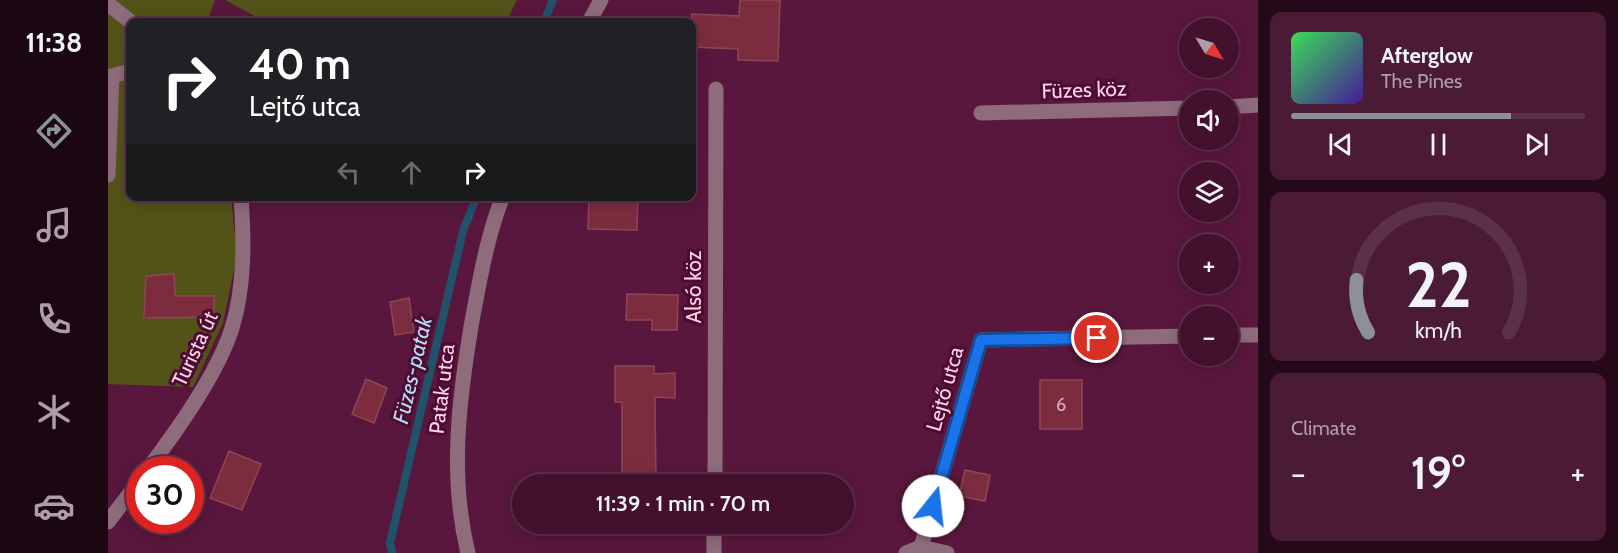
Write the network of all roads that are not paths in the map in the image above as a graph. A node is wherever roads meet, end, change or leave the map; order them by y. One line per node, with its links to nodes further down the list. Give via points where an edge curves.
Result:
1 (601, 0): 4 (street)
2 (108, 4): 3 (street)
3 (126, 18)
4 (591, 18)
5 (126, 72): 6 (street)
6 (110, 77): 12 (street)
7 (716, 89): 19 (street, Alsó köz)
8 (1258, 105): 9 (street)
9 (1239, 106)
10 (1179, 108): 11 (street, Füzes köz)
11 (981, 113)
12 (108, 175)
13 (241, 201): 18 (street, Turista út, via 243,252 232,330 181,424)
14 (502, 201): 24 (street, Patak utca, via 482,266 459,400 458,471)
15 (1239, 335): 16 (street)
16 (1258, 335)
17 (1179, 336): 23 (street, Lejtő utca, via 981,340)
18 (157, 456)
19 (715, 474)
20 (126, 498): 21 (street)
21 (108, 522)
22 (714, 534): 25 (street)
23 (921, 547): 26 (street); 27 (street)
24 (468, 553)
25 (714, 553)
26 (906, 553)
27 (947, 553)

